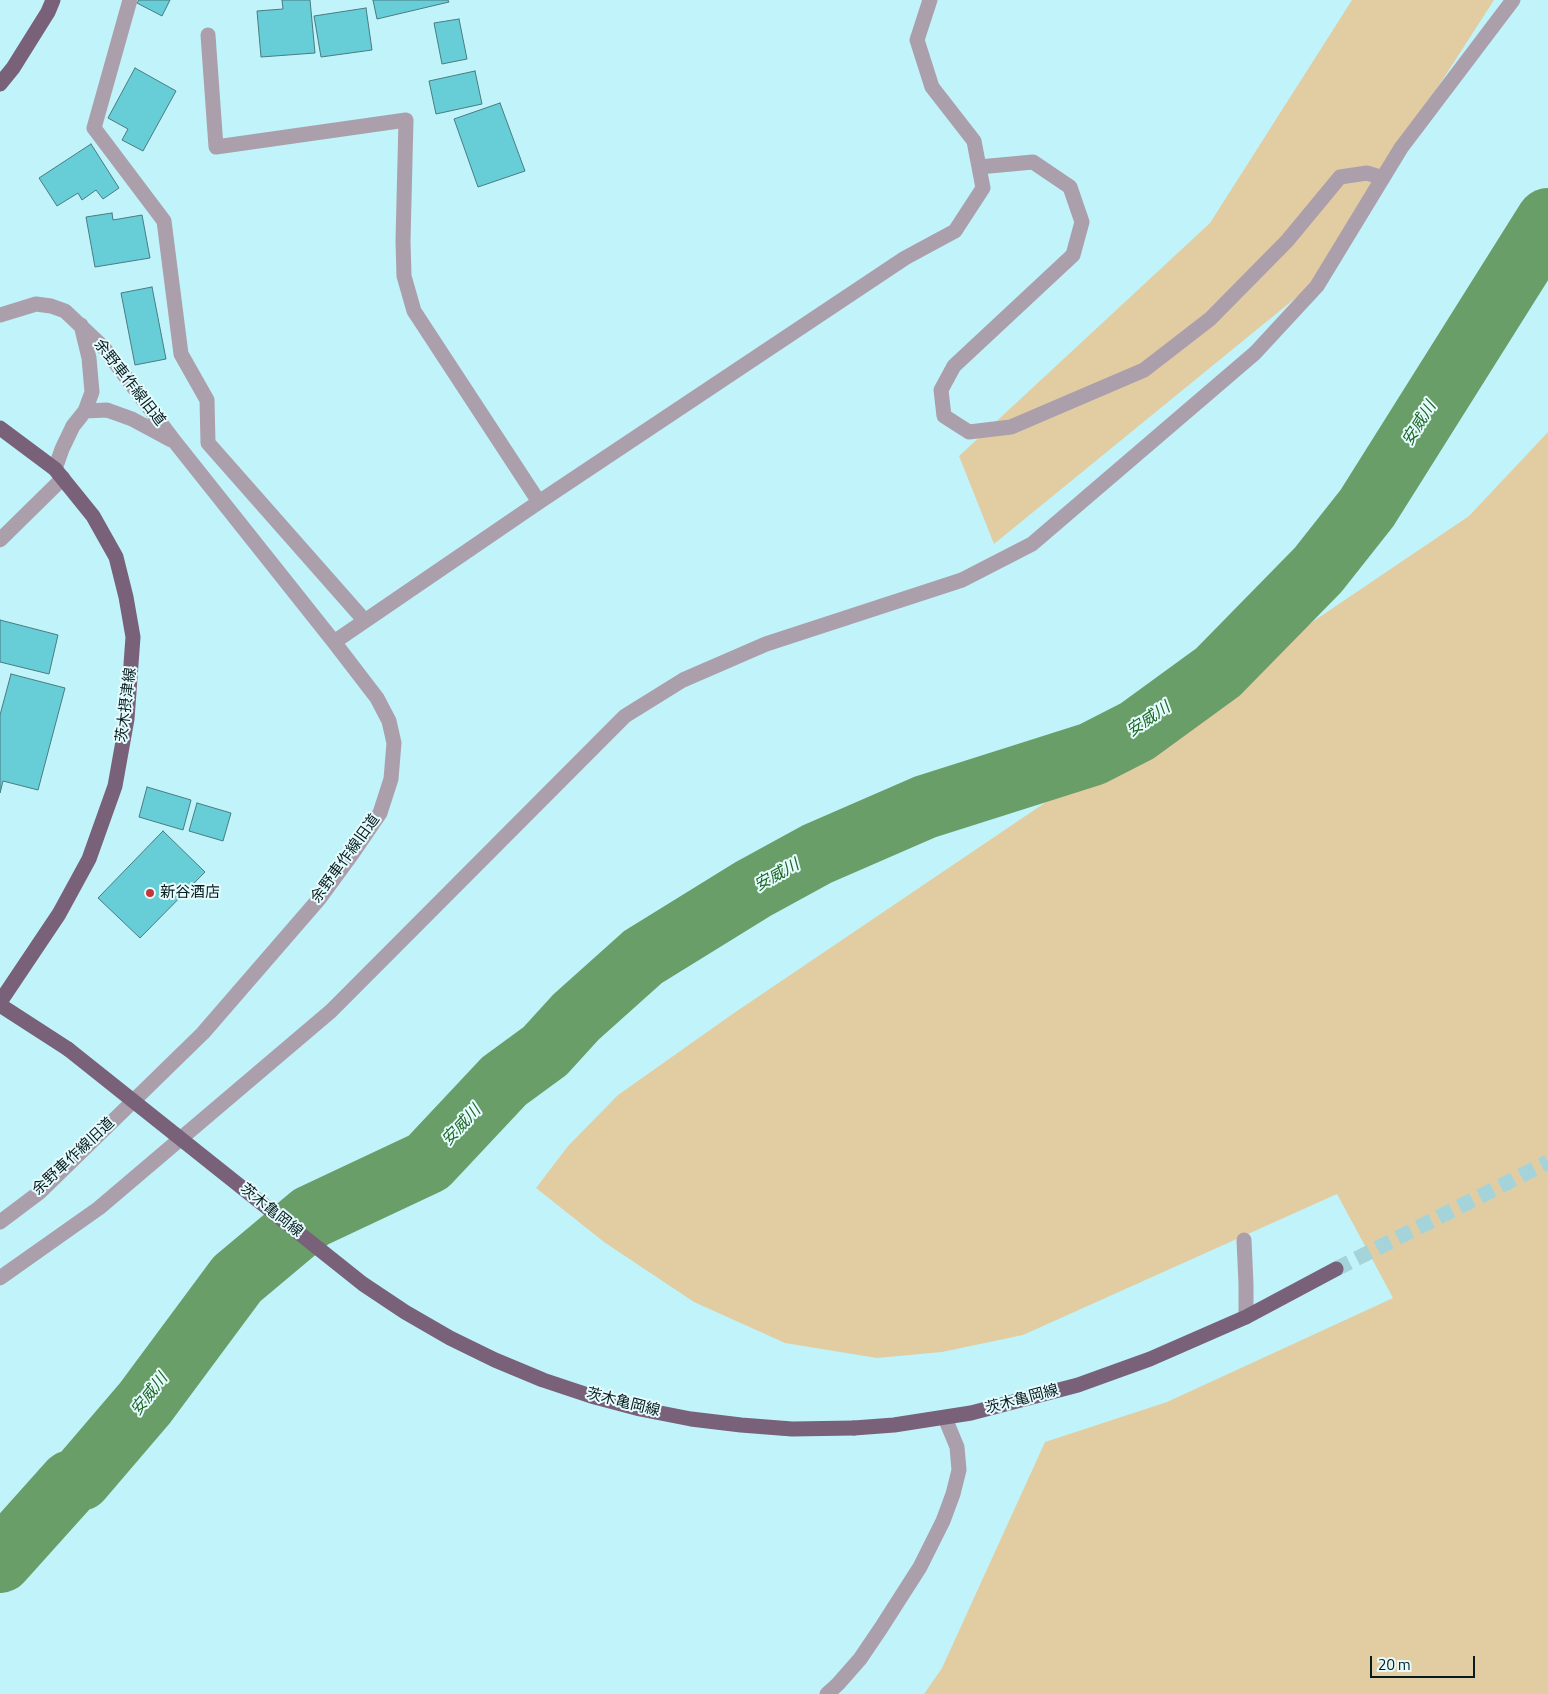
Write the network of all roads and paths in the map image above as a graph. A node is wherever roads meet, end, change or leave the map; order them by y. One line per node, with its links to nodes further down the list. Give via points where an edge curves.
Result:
1 (53, 0): 6 (main road)
2 (130, 0): 17 (street, via 94,128 164,221 181,354 207,400 208,443)
3 (930, 0): 7 (street, via 918,40 932,87 974,141)
4 (1513, 0): 8 (street, via 1401,148)
5 (208, 35): 15 (street, via 216,147 406,120 404,276 414,311)
6 (0, 84)
7 (979, 167): 8 (street, via 1033,162 1070,187 1082,222 1073,255 954,366 941,390 944,416 970,432 1011,427 1144,370 1210,319 1287,241 1340,176 1367,173); 15 (street, via 983,188 955,231 905,258)
8 (1383, 178): 23 (street, via 1317,286 1255,353 1032,544 962,580 766,644 683,680 625,716 331,1011 99,1208)
9 (0, 315): 10 (street, 余野車作線旧道, via 36,304 65,311)
10 (82, 325): 11 (street, 余野車作線旧道, via 92,392); 13 (street, 余野車作線旧道, via 104,348)
11 (85, 411): 13 (street, 余野車作線旧道, via 107,410 132,419); 14 (street, 余野車作線旧道, via 62,449)
12 (0, 428): 14 (main road, 茨木摂津線)
13 (175, 442): 18 (street, 余野車作線旧道)
14 (59, 473): 16 (street); 19 (main road, 茨木摂津線, via 93,516 116,557 133,637 127,719 115,786 89,860 59,914)
15 (539, 502): 17 (street)
16 (0, 540)
17 (365, 621): 18 (street)
18 (334, 642): 20 (street, 余野車作線旧道, via 377,698 389,721 394,743 391,780 380,813 318,899 203,1034 40,1192)
19 (0, 1003): 25 (main road, 茨木亀岡線, bridge, via 68,1049 363,1284 450,1338 495,1360 591,1396 640,1409 741,1426 854,1428)
20 (0, 1222)
21 (1244, 1240): 24 (street)
22 (1336, 1269): 24 (main road, 茨木亀岡線)
23 (0, 1278)
24 (1246, 1317): 25 (main road, 茨木亀岡線, via 1150,1359 1078,1385)
25 (945, 1418): 26 (street, via 958,1447 959,1470 943,1521 920,1567 892,1611 860,1659)
26 (828, 1694)

